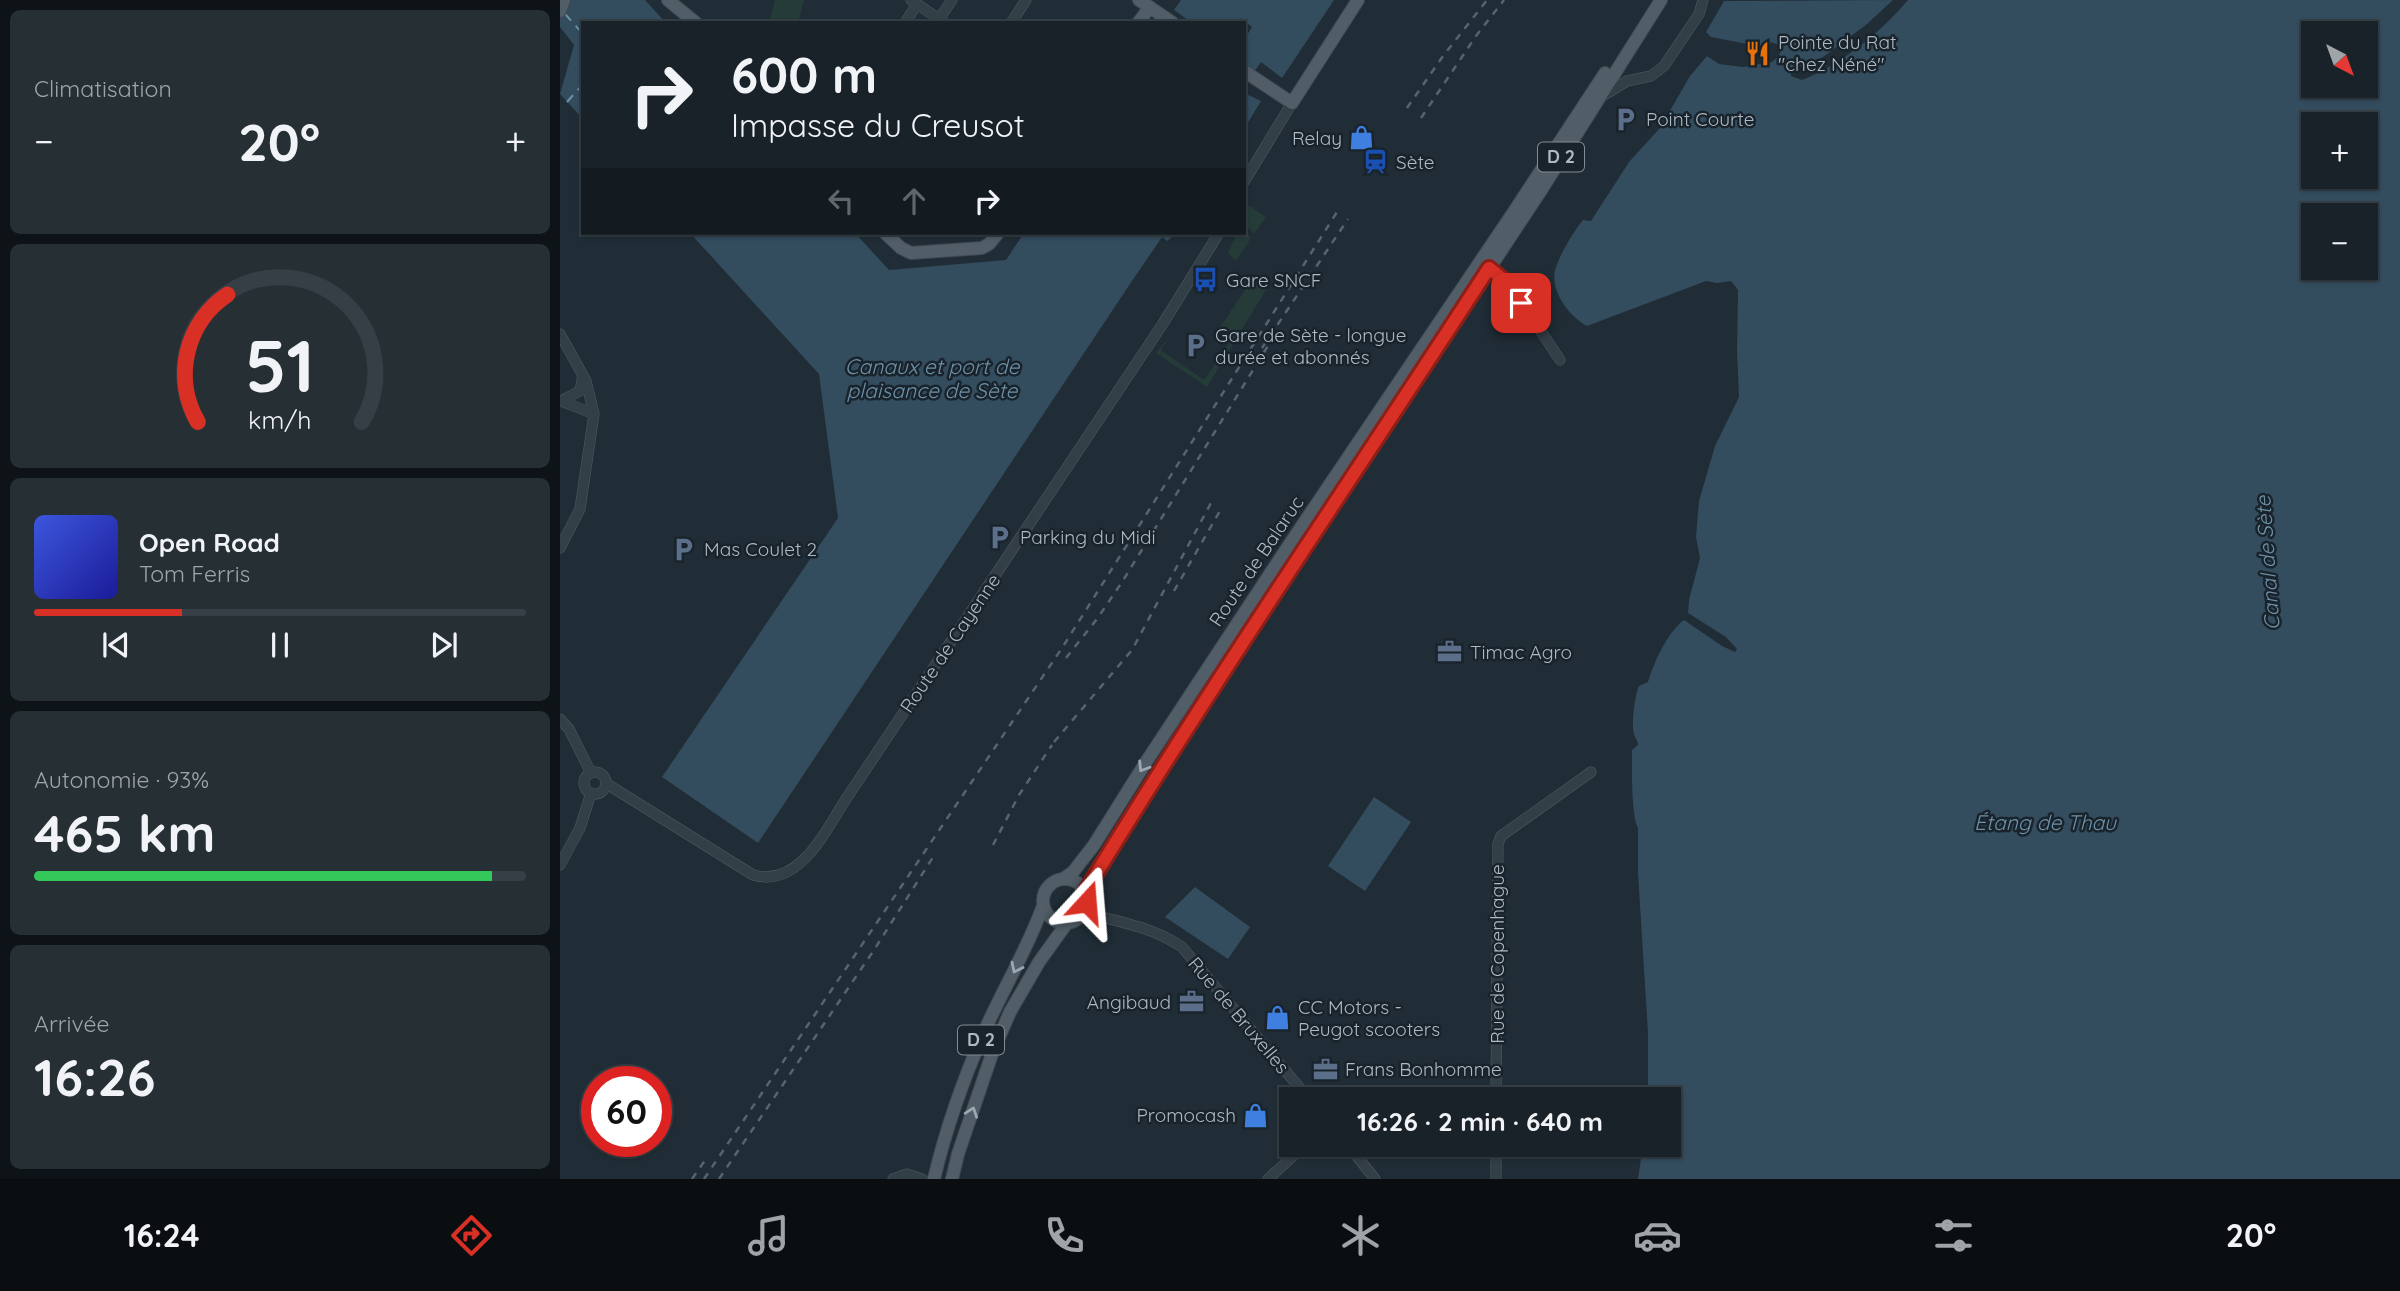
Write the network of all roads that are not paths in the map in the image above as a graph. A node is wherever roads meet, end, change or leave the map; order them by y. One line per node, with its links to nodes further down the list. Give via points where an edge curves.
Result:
1 (564, 0): 12 (main road)
2 (952, 0): 15 (street)
3 (1026, 0): 16 (street)
4 (1358, 0): 19 (main road)
5 (1364, 0): 19 (main road, via 1335,43)
6 (1653, 0): 21 (main road, Route de Balaruc / D 2)
7 (1661, 0): 20 (main road, Route de Balaruc / D 2)
8 (1703, 0): 23 (street, via 1699,15 1664,66 1651,76)
9 (671, 1): 13 (main road)
10 (914, 2): 14 (street); 15 (street)
11 (1148, 2): 17 (main road); 18 (main road)
12 (560, 10)
13 (694, 21)
14 (906, 21)
15 (942, 21)
16 (1012, 21)
17 (1139, 21)
18 (1171, 21)
19 (1326, 48): 25 (main road)
20 (1627, 55): 21 (main road, Route de Balaruc / D 2); 23 (street)
21 (1613, 68): 23 (street); 24 (main road, Route de Balaruc / D 2); 30 (main road, Route de Balaruc / D 2)
22 (1254, 77): 25 (main road)
23 (1631, 78): 24 (street)
24 (1598, 99): 30 (main road, Route de Balaruc / D 2)
25 (1292, 103): 26 (street)
26 (1246, 179)
27 (888, 235): 28 (main road, via 911,253 985,246)
28 (996, 235)
29 (1218, 235): 40 (street, Route de Cayenne, via 812,850 794,869 768,878 753,875)
30 (1485, 265): 32 (street, via 1509,284); 43 (main road, Route de Balaruc / D 2, one-way to 43, via 1289,545 1094,845); 44 (main road, Route de Balaruc / D 2)
31 (560, 334): 33 (street)
32 (1560, 360)
33 (583, 375): 34 (street, via 580,391); 35 (street)
34 (561, 401): 35 (street)
35 (594, 414): 36 (street, via 580,509)
36 (560, 548)
37 (560, 719): 38 (street, Route de Cayenne)
38 (591, 772): 40 (street, Route de Cayenne, via 604,775); 41 (street, Route de Cayenne, via 584,783)
39 (1591, 772): 49 (street, Rue de Copenhague, via 1501,836 1498,844)
40 (607, 783): 41 (street, via 599,793)
41 (591, 793): 42 (street, via 580,828)
42 (560, 865)
43 (1063, 879): 44 (main road); 45 (main road, via 1046,890)
44 (1085, 892): 46 (main road)
45 (1043, 906): 47 (main road, via 1051,919); 55 (main road, D 2, one-way to 55, via 960,1092)
46 (1084, 913): 47 (main road); 48 (street, Rue de Bruxelles, via 1130,924 1182,947)
47 (1066, 923): 56 (main road, D 2, one-way to 47, via 1010,1012)
48 (1299, 1087)
49 (1496, 1087)
50 (1292, 1157): 57 (street)
51 (1357, 1157): 58 (street)
52 (1496, 1157): 59 (street)
53 (892, 1179): 54 (street, via 907,1174)
54 (922, 1179)
55 (933, 1179)
56 (951, 1179)
57 (1268, 1179)
58 (1375, 1179)
59 (1496, 1179)

